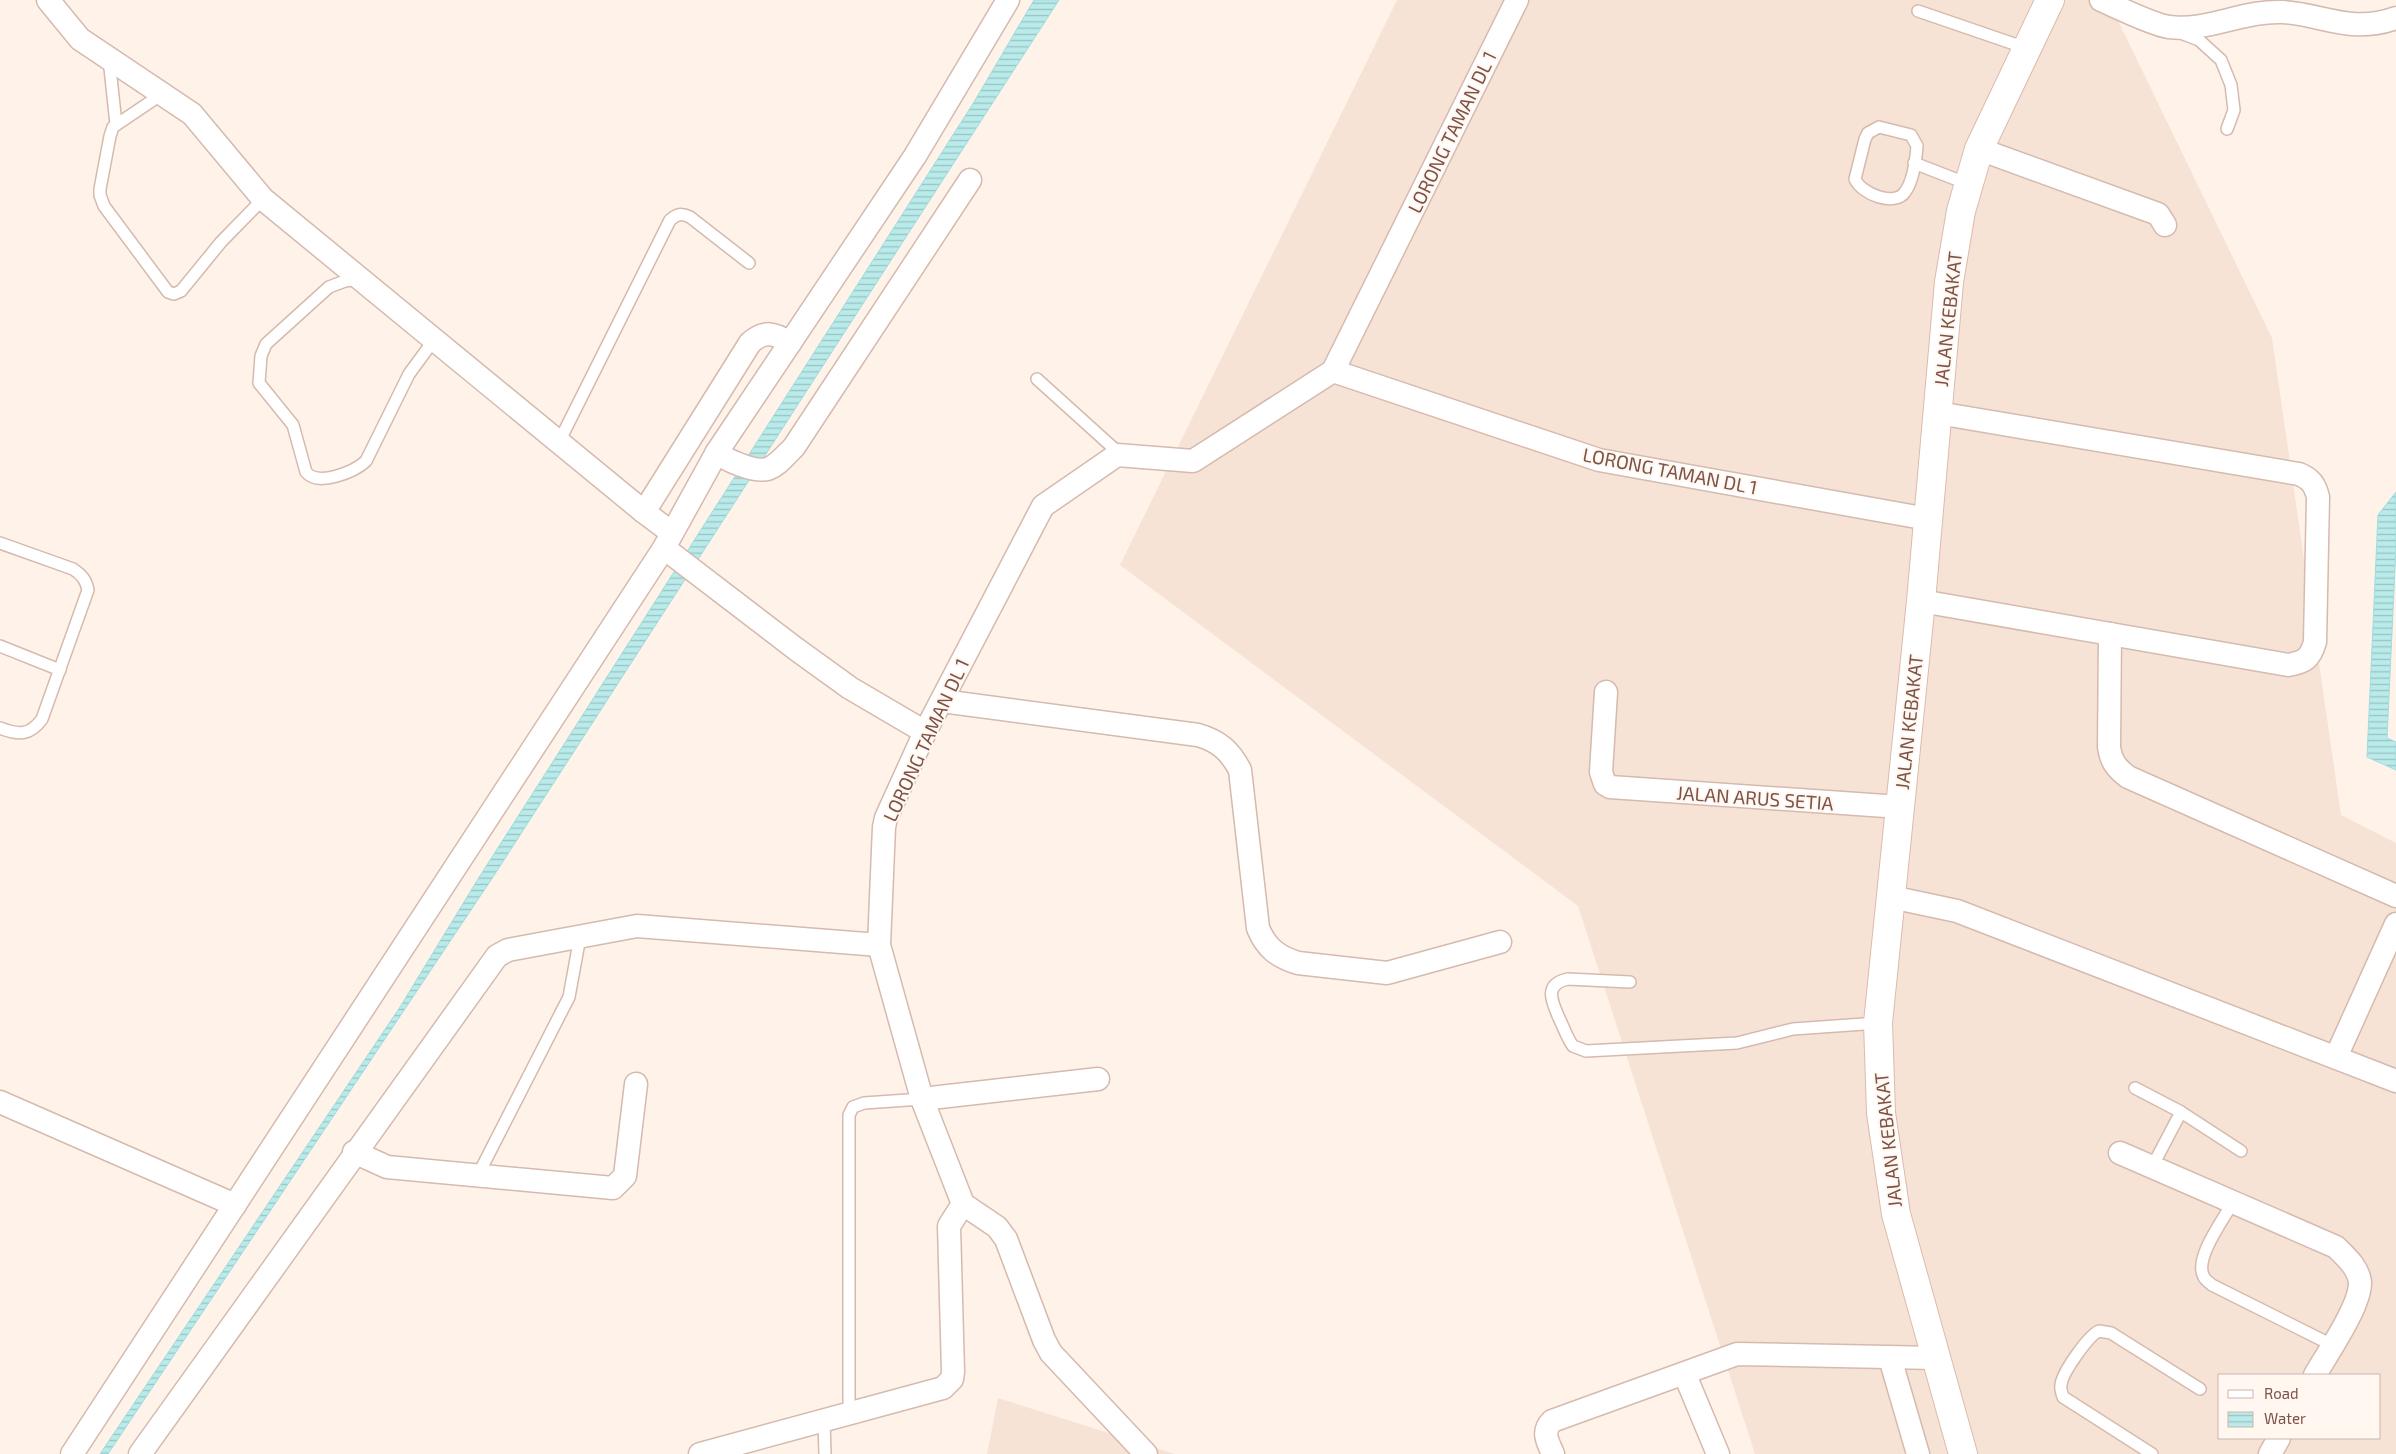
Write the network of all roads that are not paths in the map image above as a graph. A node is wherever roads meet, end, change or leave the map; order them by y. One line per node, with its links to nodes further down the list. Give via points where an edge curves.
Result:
1 (48, 0): 10 (street, via 80,40)
2 (1008, 0): 23 (street, via 915,156)
3 (1517, 0): 24 (street, LORONG TAMAN DL 1)
4 (2050, 0): 9 (street, JALAN KEBAKAT)
5 (2101, 0): 8 (street)
6 (1918, 11): 9 (lane)
7 (2396, 18): 8 (street, via 2378,24 2347,24 2283,12 2201,26)
8 (2168, 27): 13 (lane, via 2199,40 2221,60 2231,85 2234,110)
9 (2026, 48): 14 (street, JALAN KEBAKAT)
10 (109, 59): 11 (street); 12 (lane)
11 (162, 94): 12 (lane); 18 (street, via 192,114)
12 (116, 124): 18 (lane, via 110,136 100,189 102,201 168,292 181,291 221,242)
13 (2227, 129)
14 (1979, 149): 17 (street, JALAN KEBAKAT); 19 (street, via 2158,214)
15 (1914, 163): 15 (lane, via 1917,146 1911,135 1879,127 1868,133 1865,139 1855,179 1858,186 1868,193 1900,197 1908,187); 17 (lane)
16 (970, 180): 31 (street, via 794,447 767,470 758,471)
17 (1969, 184): 27 (street, JALAN KEBAKAT, via 1949,282)
18 (264, 199): 21 (street)
19 (2164, 225)
20 (749, 263): 29 (lane, via 690,217 676,215 670,220)
21 (361, 279): 22 (street); 22 (lane, via 329,287 266,344 260,356 260,383 293,425 310,477 317,479 347,473 366,461 408,374)
22 (434, 340): 29 (street)
23 (790, 342): 26 (street, via 774,334 765,333 757,337); 28 (street)
24 (1333, 371): 30 (street, via 1193,461); 33 (street, LORONG TAMAN DL 1, via 1599,460)
25 (1037, 379): 30 (lane)
26 (709, 405): 28 (street); 32 (street)
27 (1938, 413): 33 (street, JALAN KEBAKAT); 37 (street, via 2299,474 2316,487 2315,642 2311,655 2301,663 2288,665)
28 (737, 423): 31 (street)
29 (559, 442): 32 (street)
30 (1120, 454): 41 (street, LORONG TAMAN DL 1, via 1041,510)
31 (721, 456): 35 (street)
32 (644, 512): 35 (street)
33 (1928, 519): 36 (street, JALAN KEBAKAT)
34 (0, 544): 39 (lane, via 73,569 86,581 87,599)
35 (671, 545): 43 (street, via 709,582 796,649 850,688); 68 (street)
36 (1921, 601): 37 (street); 44 (street, JALAN KEBAKAT)
37 (2110, 634): 45 (street, via 2109,747 2111,759 2118,770)
38 (0, 646): 39 (lane)
39 (60, 670): 42 (lane, via 36,727 20,734)
40 (1606, 692): 44 (street, JALAN ARUS SETIA, via 1601,772 1605,784 1610,787)
41 (942, 701): 43 (street, LORONG TAMAN DL 1); 49 (street, via 1198,735 1224,747 1240,770 1258,928 1263,941 1284,959 1386,974)
42 (0, 728)
43 (925, 732): 50 (street, LORONG TAMAN DL 1, via 884,822)
44 (1900, 807): 46 (street, JALAN KEBAKAT)
45 (2396, 896)
46 (1891, 897): 52 (street, JALAN KEBAKAT); 53 (street, via 1957,911)
47 (2396, 924): 53 (street)
48 (580, 937): 50 (street, via 640,926); 62 (street, via 508,950 497,956); 65 (lane, via 569,997)
49 (1500, 942)
50 (879, 945): 58 (street, LORONG TAMAN DL 1)
51 (1630, 982): 52 (lane, via 1568,979 1560,980 1554,986 1552,1002 1573,1046 1586,1050 1737,1043 1793,1029)
52 (1878, 1023): 71 (street, JALAN KEBAKAT, via 1881,1113 1896,1214)
53 (2336, 1058): 55 (street)
54 (1098, 1079): 58 (street)
55 (2396, 1081)
56 (636, 1084): 65 (street, via 625,1176 613,1188)
57 (2135, 1088): 60 (lane)
58 (922, 1099): 67 (street, LORONG TAMAN DL 1); 75 (lane, via 864,1103 853,1108 849,1115)
59 (0, 1102): 68 (street)
60 (2181, 1112): 61 (lane); 64 (lane)
61 (2241, 1150)
62 (354, 1152): 65 (street, via 387,1167); 79 (street)
63 (2120, 1153): 64 (street)
64 (2152, 1167): 66 (street)
65 (478, 1175)
66 (2233, 1202): 69 (street, via 2336,1247 2354,1266 2360,1281 2358,1300); 69 (lane, via 2203,1256 2201,1267 2204,1277 2212,1285)
67 (963, 1204): 75 (street, via 949,1226 952,1379 943,1388); 82 (street, via 991,1222 1006,1239 1051,1353)
68 (235, 1205): 78 (street)
69 (2332, 1345): 72 (street)
70 (1890, 1358): 71 (street); 73 (street, via 1737,1354); 85 (street)
71 (1935, 1358): 86 (street, JALAN KEBAKAT)
72 (2316, 1374)
73 (1685, 1375): 83 (street, via 1552,1422 1545,1432); 84 (street)
74 (2200, 1389): 87 (lane, via 2111,1334 2099,1331 2088,1339 2063,1378 2063,1397)
75 (849, 1414): 76 (street)
76 (824, 1420): 80 (street); 81 (lane)
77 (2278, 1439): 88 (street)
78 (72, 1454)
79 (140, 1454)
80 (700, 1454)
81 (825, 1454)
82 (1146, 1454)
83 (1553, 1454)
84 (1718, 1454)
85 (1918, 1454)
86 (1963, 1454)
87 (2152, 1454)
88 (2270, 1454)

